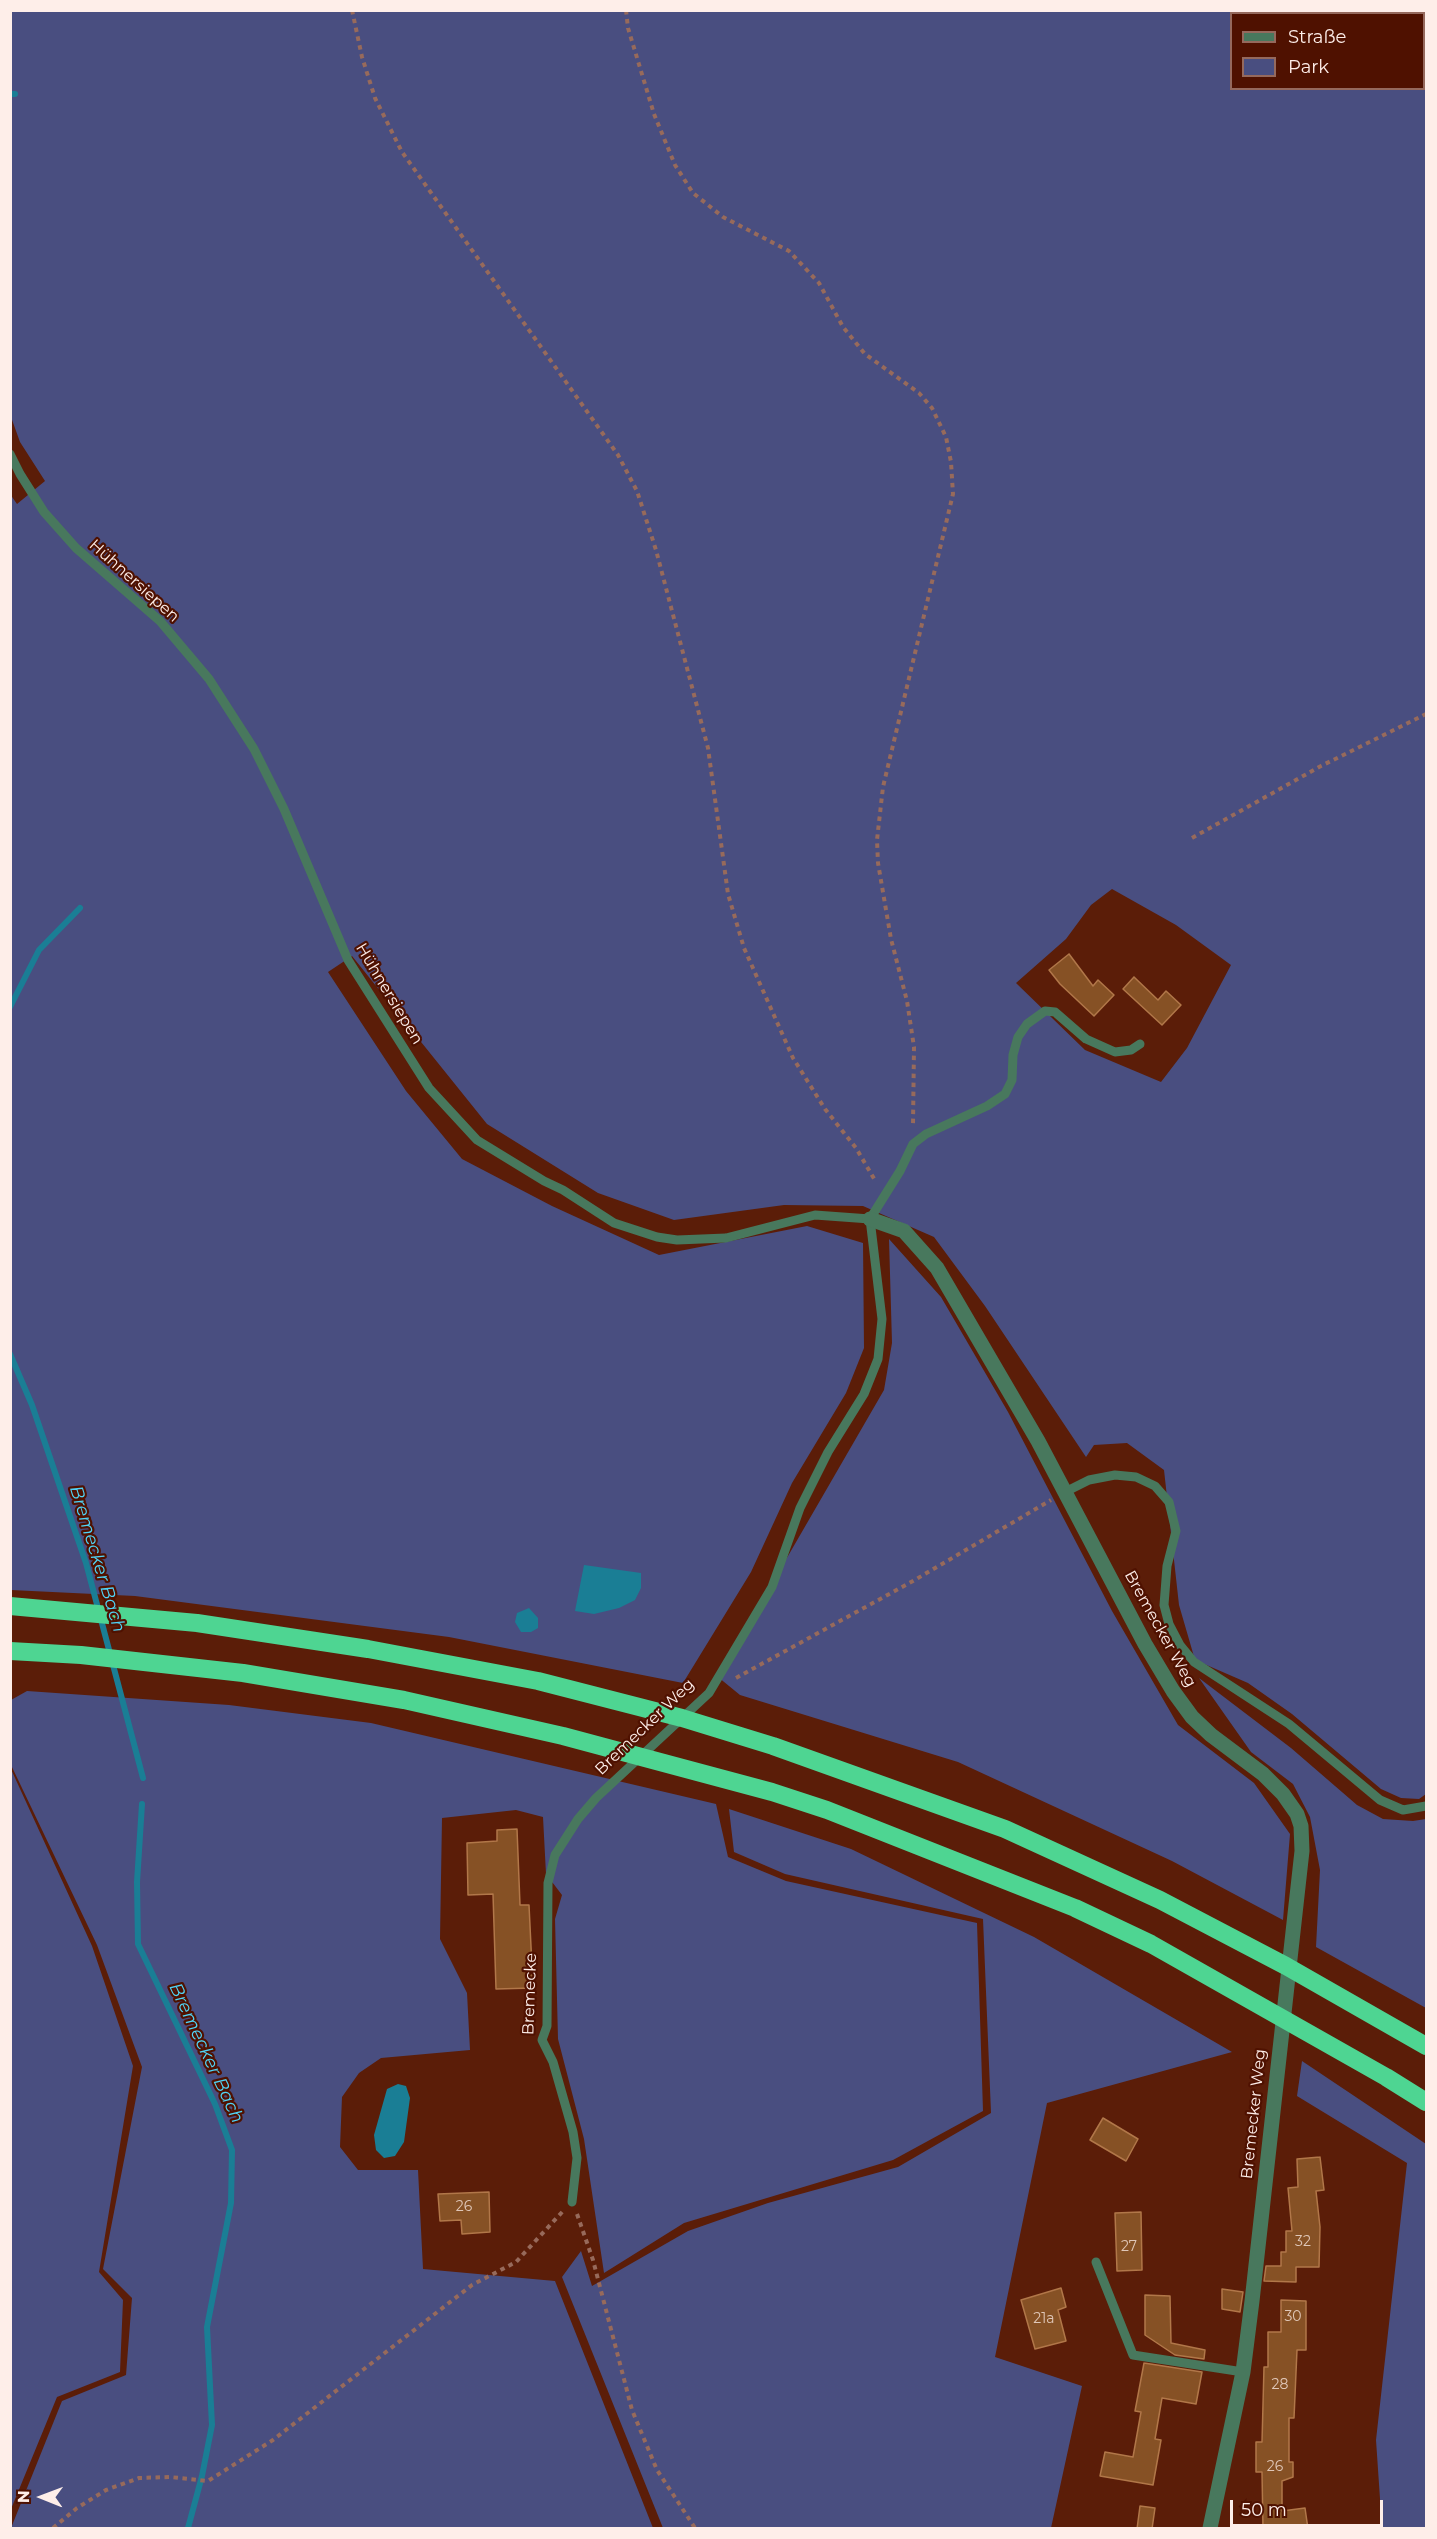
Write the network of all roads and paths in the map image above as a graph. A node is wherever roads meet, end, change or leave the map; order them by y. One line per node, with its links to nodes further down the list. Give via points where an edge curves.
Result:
1 (352, 10): 8 (path, via 375,98 402,152 618,455 637,491 708,748 728,894 744,948 793,1058)
2 (626, 10): 7 (path, via 654,114 675,165 693,193 723,217 789,251 819,283 843,327 865,354 919,393 932,408 946,437 953,494 883,787 877,840 887,918 914,1047)
3 (10, 454): 9 (lane, Hühnersiepen, via 44,512 76,548 160,621 209,679 254,749 284,809 348,960 429,1088 477,1140 615,1223 657,1238 726,1238 815,1215)
4 (1426, 714): 5 (path, via 1321,766)
5 (1192, 838)
6 (1140, 1044): 7 (lane, via 1115,1052 1086,1039 1055,1012 1045,1011 1027,1024 1018,1037 1012,1080 1005,1094)
7 (913, 1144): 8 (lane)
8 (885, 1196): 9 (lane)
9 (870, 1219): 10 (street, Bremecker Weg, via 904,1231 937,1268); 13 (lane, Bremecker Weg, via 882,1319 878,1359 864,1394 828,1452 801,1508 772,1587)
10 (1065, 1492): 13 (path); 14 (lane, via 1089,1480 1115,1474 1137,1477 1155,1486 1169,1502 1176,1532 1167,1566 1164,1605 1180,1645 1194,1662 1289,1724 1380,1800 1403,1810); 20 (street, Bremecker Weg, via 1173,1691 1211,1735 1283,1794 1301,1826 1302,1851)
11 (10, 1606): 16 (highway, via 197,1623 368,1649 538,1681 682,1718 1005,1829 1160,1900)
12 (10, 1651): 17 (highway, via 243,1674 404,1700 717,1776 827,1810 1075,1908 1141,1940)
13 (709, 1693): 15 (lane, Bremecker Weg, via 596,1798)
14 (1426, 1806)
15 (555, 1855): 18 (lane, Bremecke, via 548,1883 547,2026 542,2040 553,2062 573,2132 577,2158)
16 (1426, 2046)
17 (1426, 2102)
18 (572, 2202): 22 (path, via 516,2262 472,2285 273,2440 208,2481 139,2478 106,2490); 23 (path, via 593,2260 632,2410 657,2470)
19 (1096, 2262): 20 (lane, via 1133,2355)
20 (1243, 2372): 21 (street, Bremecker Weg)
21 (1211, 2528)
22 (53, 2529)
23 (695, 2529)

